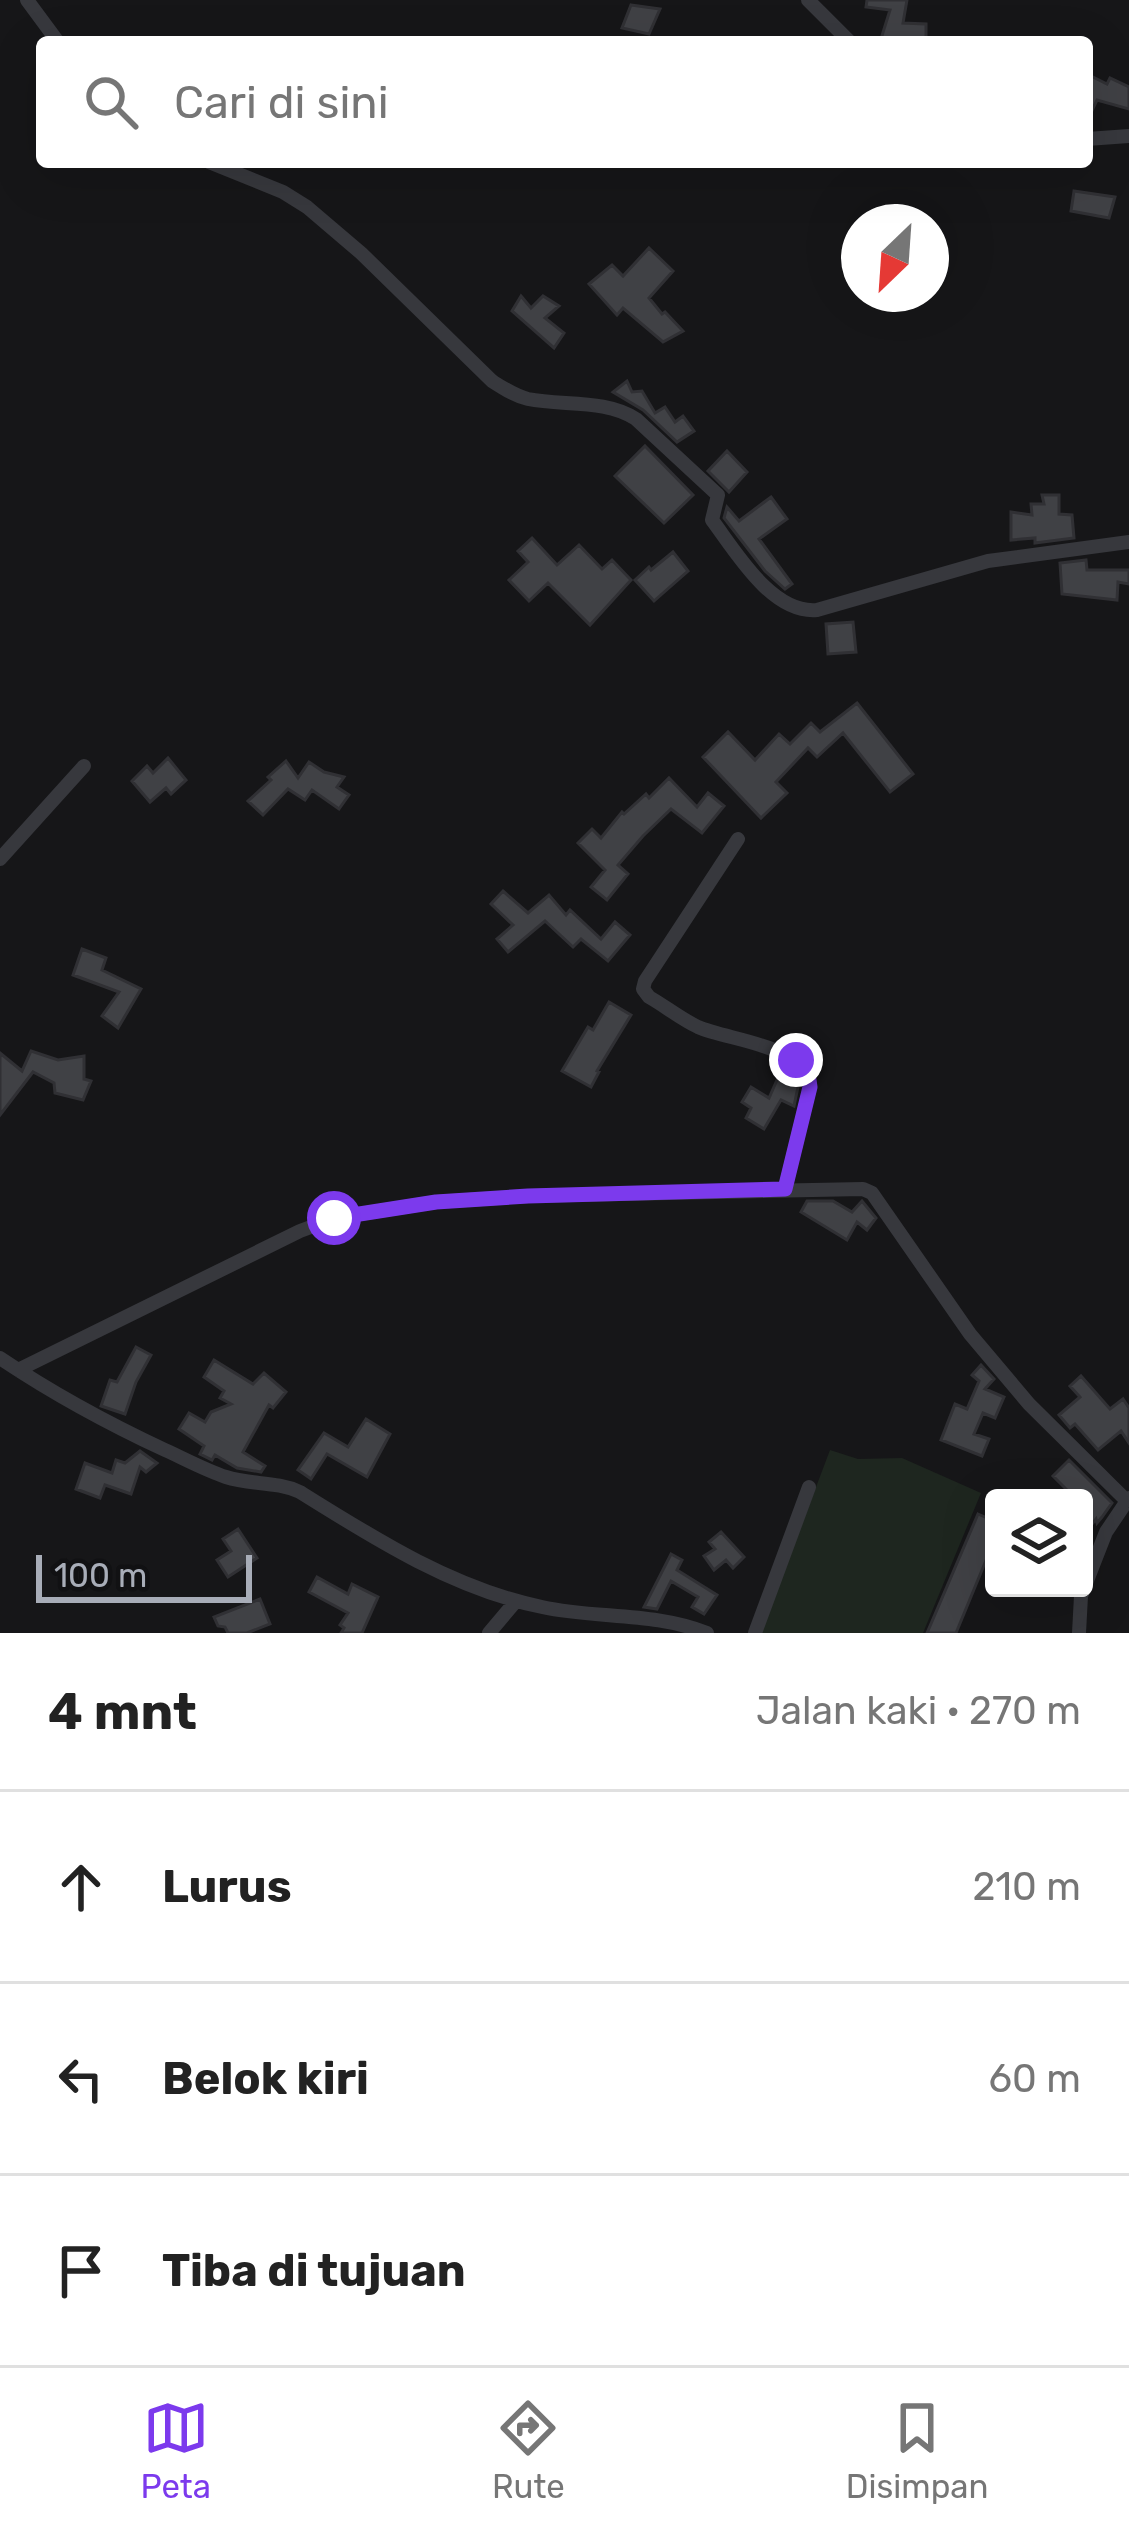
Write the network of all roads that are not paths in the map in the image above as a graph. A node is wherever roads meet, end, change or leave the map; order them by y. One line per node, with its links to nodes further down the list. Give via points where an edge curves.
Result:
1 (27, 0): 3 (street)
2 (808, 0): 4 (street)
3 (54, 36)
4 (844, 36)
5 (1129, 136): 6 (street)
6 (1093, 139)
7 (223, 168): 8 (street, via 307,207 505,389 636,419 718,495 712,520 766,589 792,607 817,610 988,561)
8 (1129, 542)
9 (84, 766): 11 (street)
10 (737, 839): 12 (street, via 644,989 695,1025 803,1066 810,1087)
11 (2, 853)
12 (785, 1189): 14 (street, via 528,1196 334,1218); 16 (street, via 872,1193 970,1334)
13 (0, 1358): 14 (street)
14 (18, 1370): 17 (street, via 100,1420 227,1478 291,1487 446,1576)
15 (808, 1487): 20 (street)
16 (1128, 1500): 21 (street, via 1081,1596)
17 (516, 1601): 18 (street); 19 (street)
18 (489, 1633)
19 (706, 1633)
20 (755, 1633)
21 (1079, 1633)

